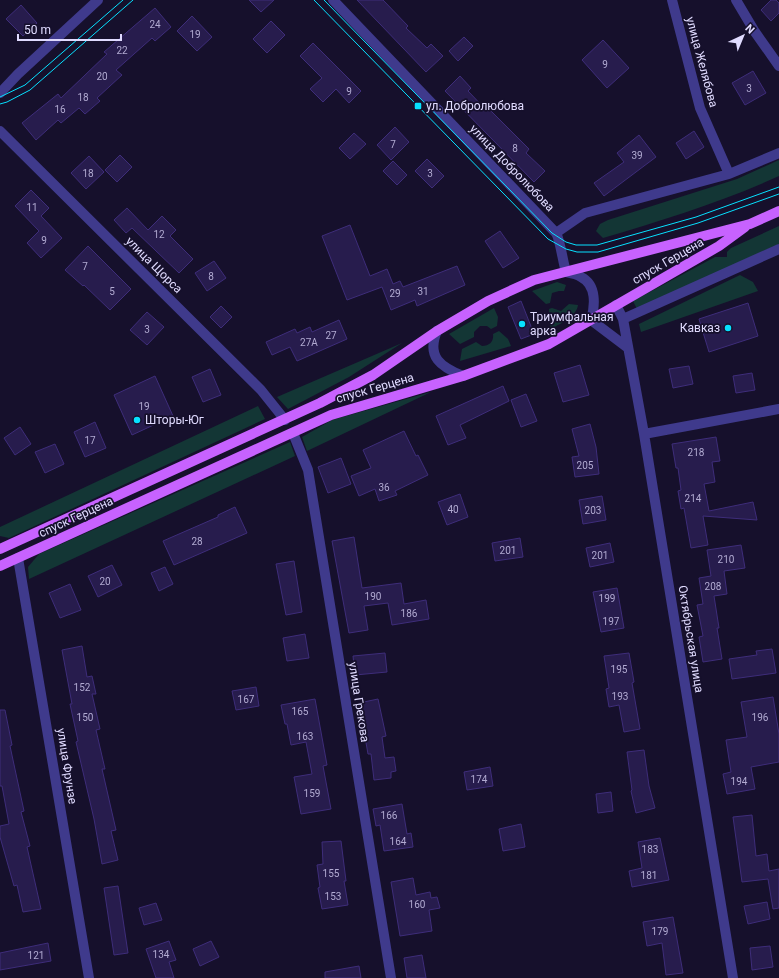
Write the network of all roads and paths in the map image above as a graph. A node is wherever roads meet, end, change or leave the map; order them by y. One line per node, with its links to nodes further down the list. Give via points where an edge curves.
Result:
1 (98, 0): 6 (street)
2 (333, 0): 12 (street, улица Добролюбова)
3 (672, 0): 9 (street, улица Желябова, via 700,108)
4 (736, 0): 5 (street, via 754,32)
5 (779, 66)
6 (0, 93)
7 (0, 131): 22 (street, улица Щорса, via 261,390)
8 (779, 154): 9 (street)
9 (729, 174): 12 (street, via 585,213)
10 (779, 210): 11 (main road, спуск Герцена)
11 (750, 224): 14 (main road, спуск Герцена); 15 (main road, спуск Герцена, via 718,246)
12 (556, 233): 14 (street)
13 (779, 249): 16 (street)
14 (566, 272): 17 (street, via 582,277 593,291); 18 (main road, спуск Герцена, via 534,280 488,301)
15 (616, 305): 16 (street, Октябрьская улица); 17 (main road, спуск Герцена)
16 (623, 319): 19 (street, Октябрьская улица)
17 (592, 320): 19 (street); 20 (main road, спуск Герцена, via 549,344)
18 (437, 331): 20 (street, via 433,344 436,358 444,367); 22 (main road, спуск Герцена, via 373,375)
19 (628, 348): 24 (street, Октябрьская улица)
20 (463, 376): 23 (main road, спуск Герцена, via 331,415)
21 (779, 409): 24 (street)
22 (285, 420): 25 (main road, спуск Герцена)
23 (293, 433): 26 (main road, спуск Герцена); 29 (street, улица Грекова, via 308,470)
24 (644, 434): 30 (street, Октябрьская улица)
25 (0, 549)
26 (18, 558): 27 (main road, спуск Герцена); 28 (street, улица Фрунзе)
27 (0, 566)
28 (89, 978)
29 (391, 978)
30 (733, 978)

